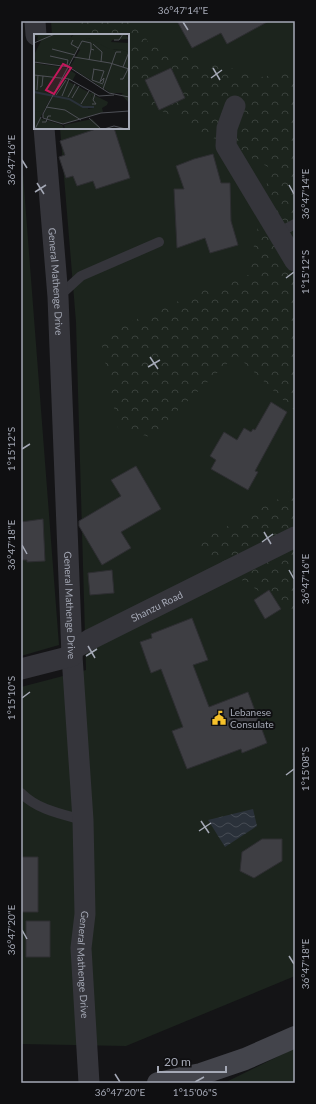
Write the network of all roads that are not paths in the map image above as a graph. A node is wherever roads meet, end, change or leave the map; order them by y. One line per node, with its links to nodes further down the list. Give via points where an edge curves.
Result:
1 (35, 21): 2 (street)
2 (36, 34)
3 (235, 106): 5 (street, via 227,128 226,146)
4 (44, 129): 8 (street, General Mathenge Drive)
5 (287, 228): 7 (street)
6 (159, 242): 8 (lane, via 81,276)
7 (295, 261)
8 (58, 297): 10 (street, General Mathenge Drive)
9 (295, 537): 10 (street, Shanzu Road, via 89,640 72,650)
10 (72, 656): 11 (street); 13 (street, General Mathenge Drive)
11 (21, 669)
12 (21, 793): 13 (lane, via 28,800 51,812)
13 (83, 820): 15 (street, General Mathenge Drive, via 84,914 81,948)
14 (295, 1037): 16 (main road, via 245,1060 201,1074)
15 (89, 1083)
16 (158, 1083)

